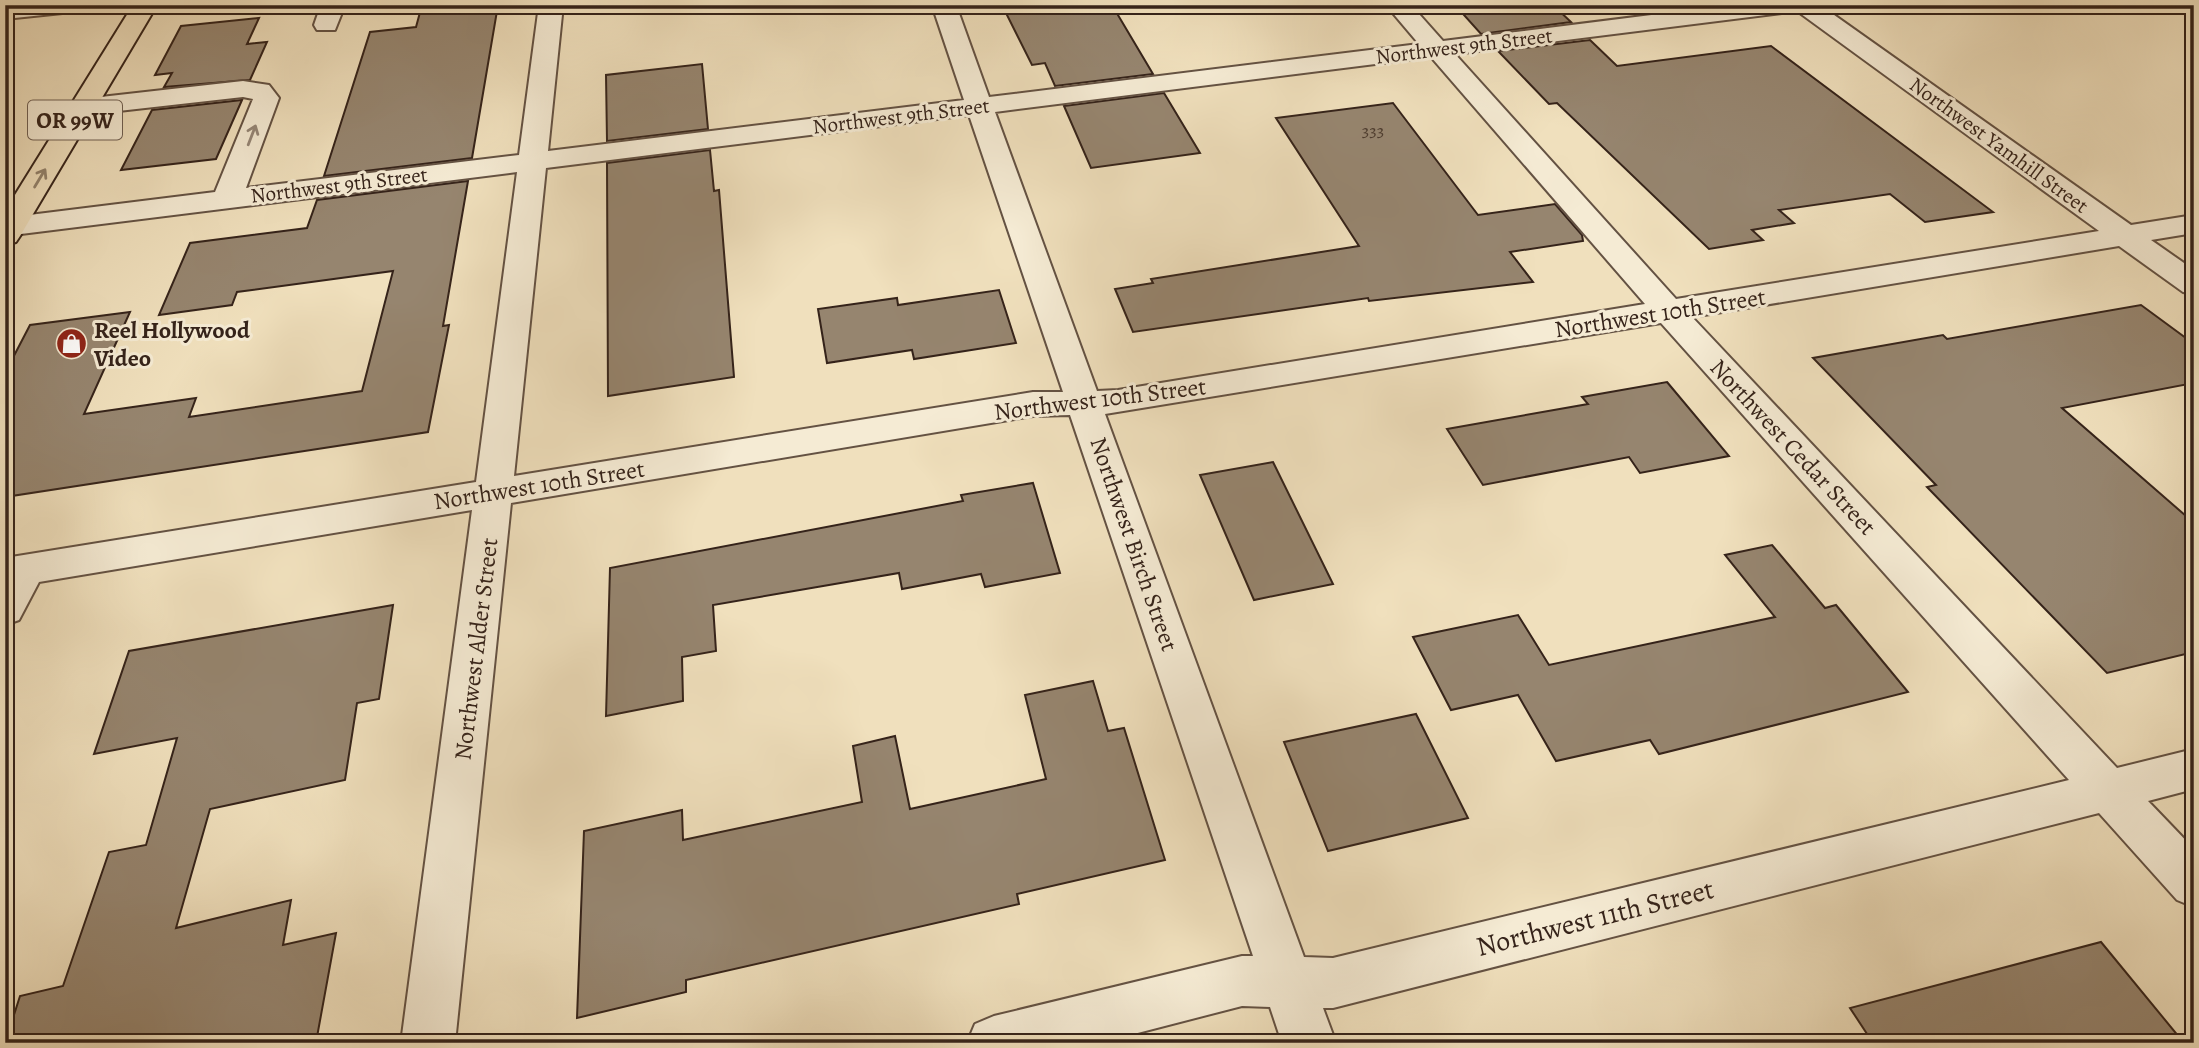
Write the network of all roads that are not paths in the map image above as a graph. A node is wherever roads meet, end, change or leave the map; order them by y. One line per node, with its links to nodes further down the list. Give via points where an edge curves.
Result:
1 (72, 5): 8 (street)
2 (145, 5): 11 (highway, OR 99W)
3 (551, 5): 12 (street, Northwest Alder Street)
4 (944, 5): 10 (street, Northwest Birch Street)
5 (1398, 5): 9 (street, Northwest Cedar Street)
6 (1791, 5): 9 (street, Northwest 9th Street)
7 (1804, 5): 16 (street, Northwest Yamhill Street)
8 (5, 12)
9 (1438, 49): 10 (street, Northwest 9th Street); 18 (street, Northwest Cedar Street)
10 (980, 106): 12 (street, Northwest 9th Street); 19 (street, Northwest Birch Street)
11 (83, 107): 13 (street, one-way to 11, via 266,98 260,91 243,89); 15 (highway, OR 99W, one-way to 11)
12 (533, 161): 13 (street, Northwest 9th Street); 20 (street, Northwest Alder Street)
13 (227, 199): 15 (street, Northwest 9th Street)
14 (2194, 224): 16 (street, Northwest 10th Street)
15 (7, 229)
16 (2125, 235): 17 (street, Northwest Yamhill Street); 18 (street, Northwest 10th Street)
17 (2194, 285)
18 (1669, 312): 19 (street, Northwest 10th Street, via 1118,402); 24 (street, Northwest Cedar Street)
19 (1084, 402): 20 (street, Northwest 10th Street, via 1033,404); 26 (street, Northwest Birch Street)
20 (495, 493): 21 (street, Northwest 10th Street); 27 (street, Northwest Alder Street)
21 (15, 572): 22 (street)
22 (5, 609)
23 (2194, 769): 24 (street, Northwest 11th Street)
24 (2109, 790): 25 (street, Northwest Cedar Street); 26 (street, Northwest 11th Street, via 1333,983)
25 (2194, 884)
26 (1288, 984): 28 (street, Northwest 11th Street, via 1242,981); 29 (street, Northwest Birch Street)
27 (428, 1043)
28 (994, 1043)
29 (1309, 1043)

